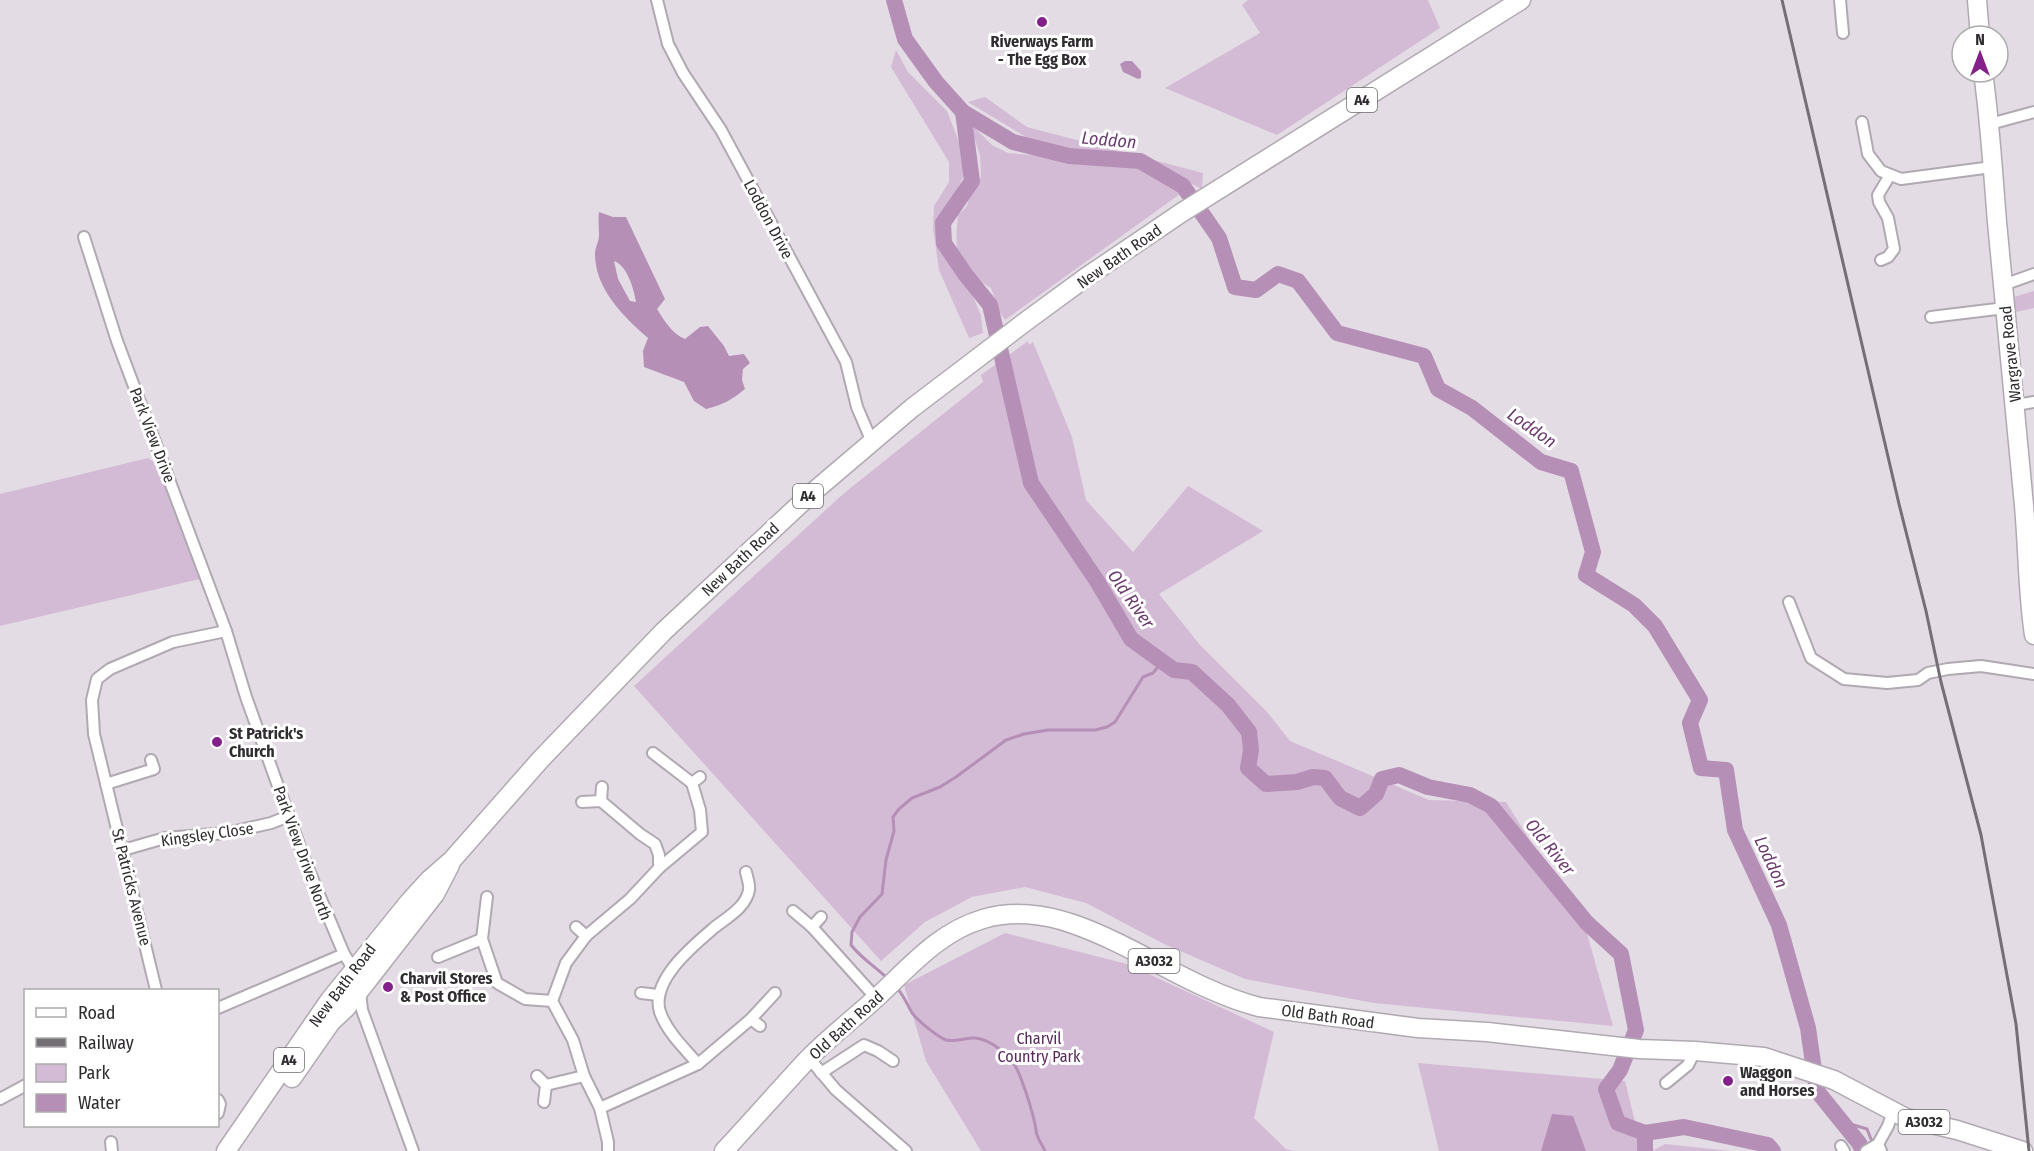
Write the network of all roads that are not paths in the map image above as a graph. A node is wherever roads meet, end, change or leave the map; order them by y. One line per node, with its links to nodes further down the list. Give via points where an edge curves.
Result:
1 (657, 0): 21 (street, Loddon Drive, via 668,44 682,73 721,130 846,362 857,407)
2 (1521, 0): 21 (main road, New Bath Road / A4, via 1203,198 1024,322)
3 (1840, 0): 5 (street, via 1843,28)
4 (1977, 0): 6 (main road)
5 (1855, 23)
6 (1979, 24)
7 (1985, 84): 10 (main road, Wargrave Road)
8 (2034, 112): 10 (street)
9 (1862, 122): 12 (street, via 1868,154 1881,171)
10 (1990, 124): 11 (main road, Wargrave Road)
11 (1992, 167): 12 (street, via 1901,179); 16 (main road, Wargrave Road)
12 (1890, 175): 14 (street, via 1878,195 1888,218 1893,249)
13 (84, 237): 24 (street, Park View Drive, via 117,341)
14 (1881, 260)
15 (2034, 274): 16 (street)
16 (2003, 285): 17 (main road, Wargrave Road)
17 (2005, 308): 18 (street); 20 (main road, Wargrave Road)
18 (1931, 317)
19 (2034, 402): 20 (street)
20 (2016, 405): 22 (main road, Wargrave Road)
21 (872, 442): 35 (main road, New Bath Road / A4, via 664,631 541,759)
22 (2029, 507): 25 (main road, Wargrave Road, via 2028,594)
23 (1789, 602): 26 (street, via 1811,658 1844,679 1887,683 1980,666)
24 (226, 631): 29 (street, St Patricks Avenue, via 173,642 110,669 97,679 92,700 94,734); 33 (street, Park View Drive North)
25 (2034, 635)
26 (2034, 674)
27 (653, 753): 36 (street, via 696,780 702,832)
28 (154, 769): 29 (street)
29 (106, 784): 34 (street, St Patricks Avenue)
30 (602, 787): 31 (street)
31 (601, 801): 32 (street); 36 (street, via 655,844)
32 (582, 802)
33 (289, 816): 34 (street, Kingsley Close, via 227,833 165,838); 46 (street, Park View Drive North)
34 (123, 850): 48 (street, St Patricks Avenue)
35 (452, 861): 46 (main road, New Bath Road / A4); 47 (main road, New Bath Road / A4, via 435,894)
36 (659, 868): 43 (street)
37 (746, 872): 52 (street, via 749,889 742,905 719,932 692,946 666,977)
38 (487, 897): 44 (street)
39 (793, 911): 42 (street)
40 (820, 917): 42 (street)
41 (576, 927): 43 (street)
42 (812, 927): 51 (street)
43 (586, 936): 53 (street, via 566,963)
44 (482, 939): 45 (street); 53 (street, via 497,983 525,999)
45 (438, 957)
46 (348, 962): 47 (street, Park View Drive North, via 356,972); 54 (street); 57 (street, via 348,994); 75 (main road, New Bath Road / A4, via 329,1001)
47 (360, 988): 55 (main road, New Bath Road / A4)
48 (156, 989)
49 (641, 993): 52 (street)
50 (775, 993): 56 (street)
51 (880, 994): 59 (main road, Old Bath Road / A3032, via 952,932 983,919 1030,915 1071,923 1114,940 1209,989 1259,1007 1418,1028); 60 (main road, Old Bath Road / A3032)
52 (658, 995): 62 (street, via 659,1010 667,1027)
53 (552, 1001): 65 (street, via 573,1040)
54 (219, 1008)
55 (354, 1009): 57 (main road, New Bath Road / A4); 77 (street)
56 (751, 1019): 58 (street); 62 (street)
57 (332, 1022): 76 (main road, New Bath Road / A4)
58 (760, 1026)
59 (1695, 1051): 66 (street, via 1688,1065); 72 (main road, Old Bath Road / A3032, via 1764,1057 1834,1080)
60 (809, 1058): 63 (street); 79 (main road, Old Bath Road / A3032)
61 (893, 1062): 63 (street, via 864,1045)
62 (698, 1064): 71 (street)
63 (821, 1073): 80 (street)
64 (537, 1076): 68 (street)
65 (584, 1076): 68 (street); 71 (street)
66 (1666, 1083)
67 (24, 1085): 69 (street)
68 (546, 1085): 70 (street)
69 (0, 1099)
70 (544, 1102)
71 (600, 1108): 78 (street)
72 (1893, 1112): 73 (street); 74 (main road, Old Bath Road / A3032)
73 (1875, 1148)
74 (2021, 1150)
75 (226, 1151)
76 (241, 1151)
77 (413, 1151)
78 (608, 1151)
79 (724, 1151)
80 (906, 1151)

